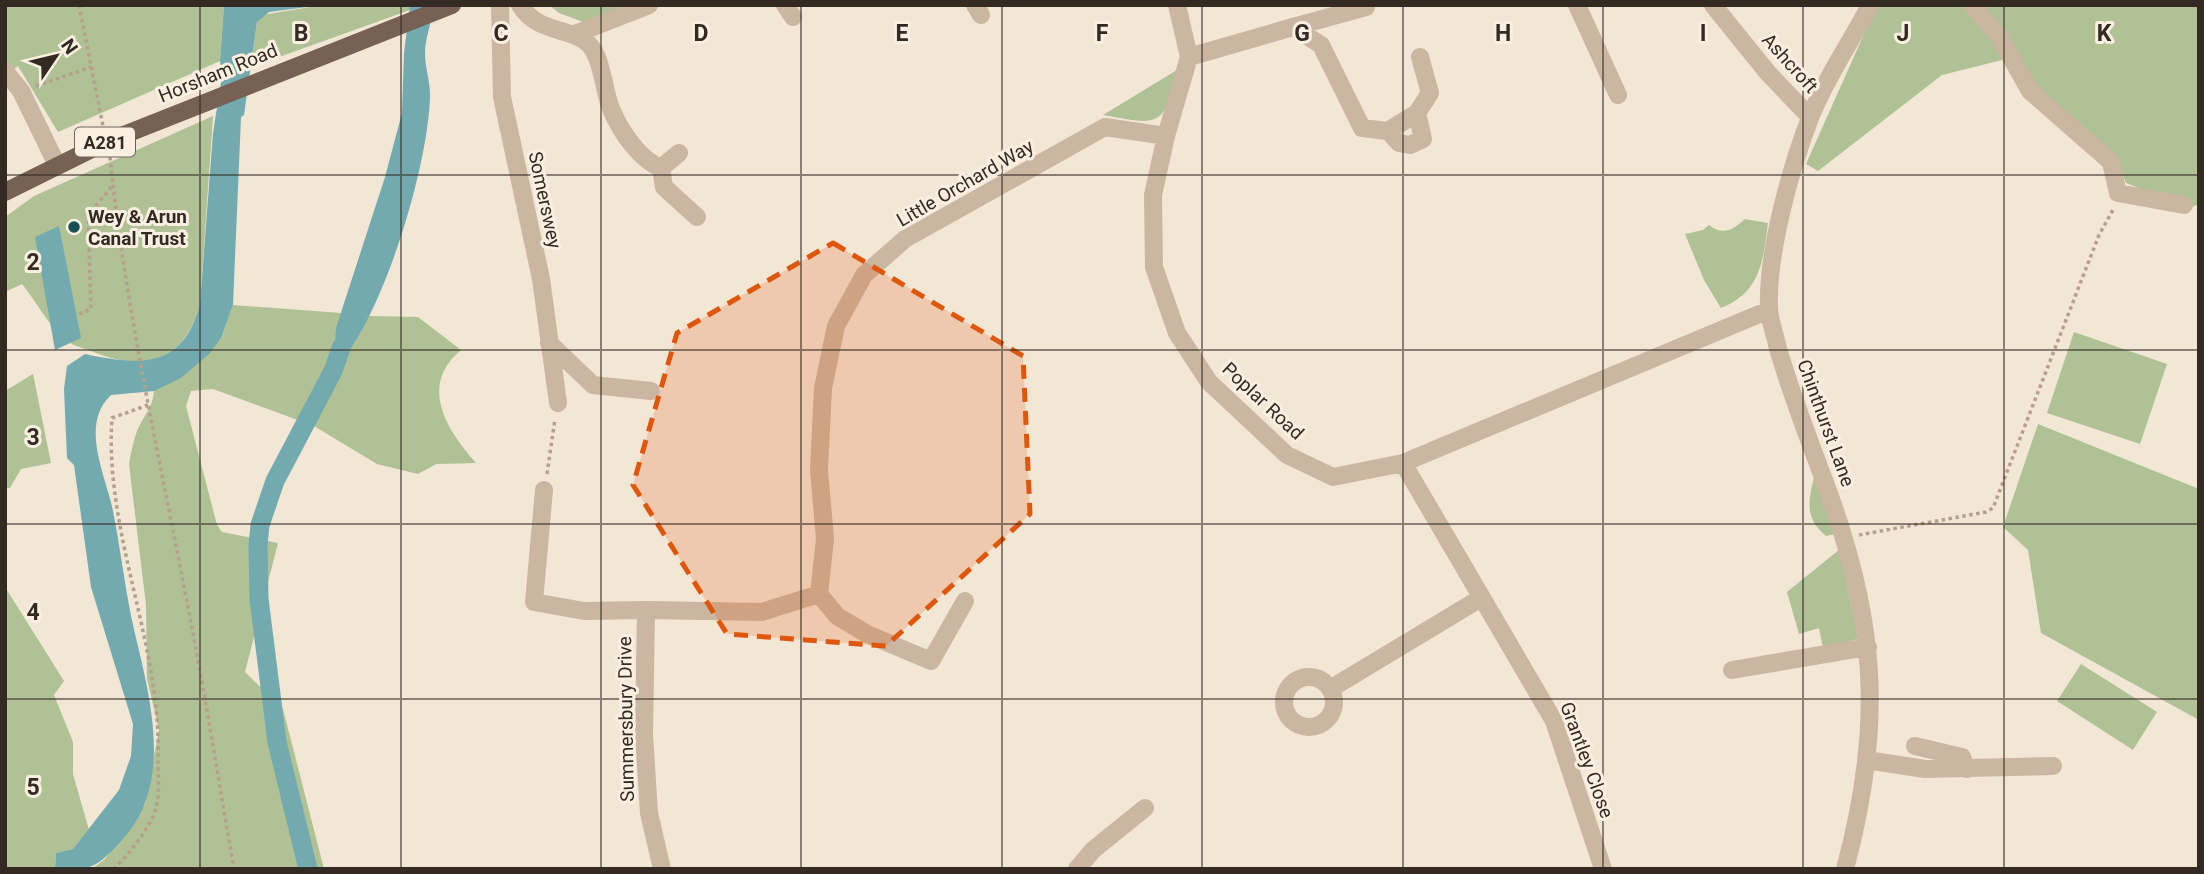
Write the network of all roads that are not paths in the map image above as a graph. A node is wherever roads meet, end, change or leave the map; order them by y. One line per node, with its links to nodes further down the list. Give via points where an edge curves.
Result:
1 (500, 5): 30 (street, Somerswey, via 502,97 541,279)
2 (520, 5): 12 (street, via 550,30)
3 (649, 5): 12 (street)
4 (1177, 5): 13 (street, Poplar Road)
5 (1577, 5): 17 (street)
6 (1713, 5): 20 (street, Ashcroft)
7 (1870, 5): 20 (street, Chinthurst Lane)
8 (1972, 5): 27 (street, via 1999,36 2030,91 2111,162 2119,193)
9 (447, 7): 24 (main road, Horsham Road / A281, via 208,100 108,149)
10 (1366, 7): 11 (street)
11 (1293, 27): 13 (street); 21 (street, via 1321,45 1362,128)
12 (575, 33): 25 (street, via 595,51 612,112 646,162)
13 (1189, 57): 22 (street, Poplar Road)
14 (1420, 57): 19 (street, via 1430,93)
15 (5, 71): 16 (street)
16 (21, 91): 18 (street); 24 (street)
17 (1618, 95)
18 (5, 102)
19 (1417, 113): 21 (street); 21 (street, via 1423,139 1410,145 1399,143)
20 (1810, 117): 29 (street, Chinthurst Lane, via 1774,240)
21 (1388, 131)
22 (1166, 136): 33 (street, Poplar Road, via 1153,195 1154,267 1177,332 1209,382 1287,455 1333,477); 35 (street, Little Orchard Way, via 1105,127 905,239 864,275 836,326 823,388 819,470 825,538)
23 (680, 153): 25 (street)
24 (57, 164): 26 (main road, Horsham Road / A281)
25 (661, 168): 28 (street, via 664,187)
26 (5, 192)
27 (2184, 205)
28 (697, 217)
29 (1769, 310): 33 (street, Poplar Road); 39 (street, Chinthurst Lane, via 1788,387 1863,605)
30 (549, 343): 31 (street, via 593,385); 32 (street, Somerswey)
31 (652, 391)
32 (558, 403)
33 (1403, 463): 36 (street, Grantley Close)
34 (544, 490): 38 (street, Summersbury Drive, via 534,602 584,611)
35 (819, 594): 37 (street, via 837,616 867,634 931,661); 38 (street, Summersbury Drive, via 762,612)
36 (1480, 598): 41 (street); 49 (street, Grantley Close, via 1554,722)
37 (965, 601)
38 (646, 610): 47 (street, Summersbury Drive, via 644,734 649,813)
39 (1868, 647): 40 (street); 43 (street, Chinthurst Lane)
40 (1732, 670)
41 (1330, 689)
42 (1915, 746): 45 (street, via 1962,757)
43 (1867, 760): 45 (street, via 1925,769); 50 (street, Chinthurst Lane, via 1862,808)
44 (2053, 766): 45 (street)
45 (1967, 769)
46 (1145, 808): 48 (street)
47 (662, 869)
48 (1077, 869)
49 (1603, 869)
50 (1845, 869)

